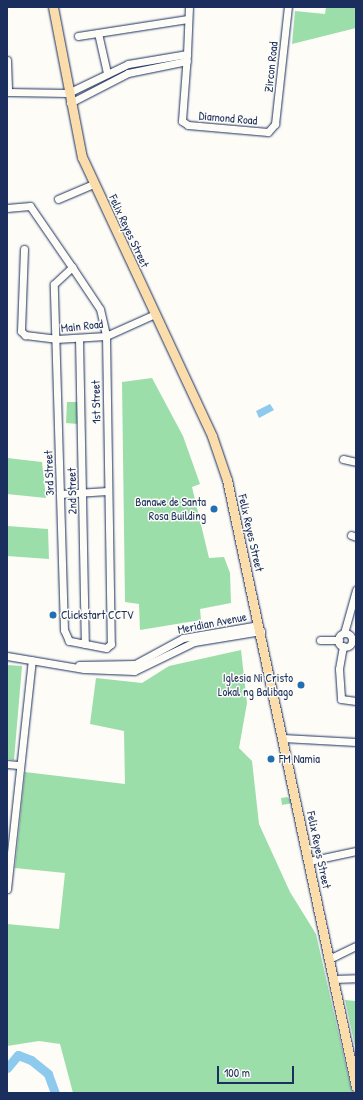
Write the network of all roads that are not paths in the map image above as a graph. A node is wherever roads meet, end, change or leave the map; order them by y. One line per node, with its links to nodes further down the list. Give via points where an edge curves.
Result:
1 (53, 7): 11 (main road, Felix Reyes Street)
2 (190, 7): 4 (street)
3 (288, 7): 13 (street, Zircon Road)
4 (188, 19): 5 (street); 7 (street)
5 (98, 33): 6 (street); 9 (street)
6 (78, 36)
7 (187, 58): 9 (street, via 128,64); 12 (street, via 128,74); 13 (street, Diamond Road, via 182,121 188,125 263,132)
8 (7, 60): 10 (street)
9 (106, 71): 11 (street)
10 (8, 92): 11 (street)
11 (68, 93): 12 (main road, Felix Reyes Street)
12 (70, 103): 14 (main road, Felix Reyes Street, via 78,142)
13 (272, 130)
14 (94, 184): 15 (street); 19 (main road, Felix Reyes Street)
15 (58, 199)
16 (7, 208): 18 (street, 1st Street, via 30,206)
17 (24, 249): 22 (street, Main Road, via 20,331 31,336)
18 (72, 266): 20 (street, 1st Street, via 100,309); 22 (street, 3rd Street, via 54,284)
19 (155, 314): 20 (street, Main Road); 29 (main road, Felix Reyes Street, via 222,464)
20 (106, 336): 21 (street, Main Road); 25 (street, 1st Street)
21 (79, 338): 22 (street, Main Road); 26 (street, 2nd Street)
22 (56, 340): 27 (street, 3rd Street)
23 (343, 459): 24 (street)
24 (356, 462)
25 (108, 491): 26 (street); 35 (street, 1st Street)
26 (83, 493): 27 (street); 34 (street, 2nd Street)
27 (60, 494): 34 (street, 3rd Street, via 65,634 69,641)
28 (356, 590): 30 (street)
29 (260, 628): 38 (street, Meridian Avenue, via 183,638 135,664 79,665); 40 (main road, Felix Reyes Street)
30 (344, 633): 32 (street); 33 (street)
31 (320, 640): 32 (street)
32 (339, 640): 36 (street)
33 (354, 641): 36 (street)
34 (85, 644): 35 (street, 3rd Street, via 106,648)
35 (112, 644)
36 (344, 646): 39 (street, via 339,670 341,699)
37 (7, 656): 38 (street, Meridian Avenue)
38 (32, 660): 43 (street)
39 (356, 701)
40 (283, 738): 41 (street); 45 (main road, Felix Reyes Street)
41 (356, 742)
42 (7, 764): 43 (street)
43 (18, 765): 46 (street)
44 (356, 851): 45 (street)
45 (309, 861): 48 (main road, Felix Reyes Street)
46 (7, 889)
47 (356, 946): 48 (street)
48 (329, 959): 50 (main road, Felix Reyes Street)
49 (356, 978): 50 (street)
50 (333, 979): 51 (main road, Felix Reyes Street)
51 (356, 1087)

